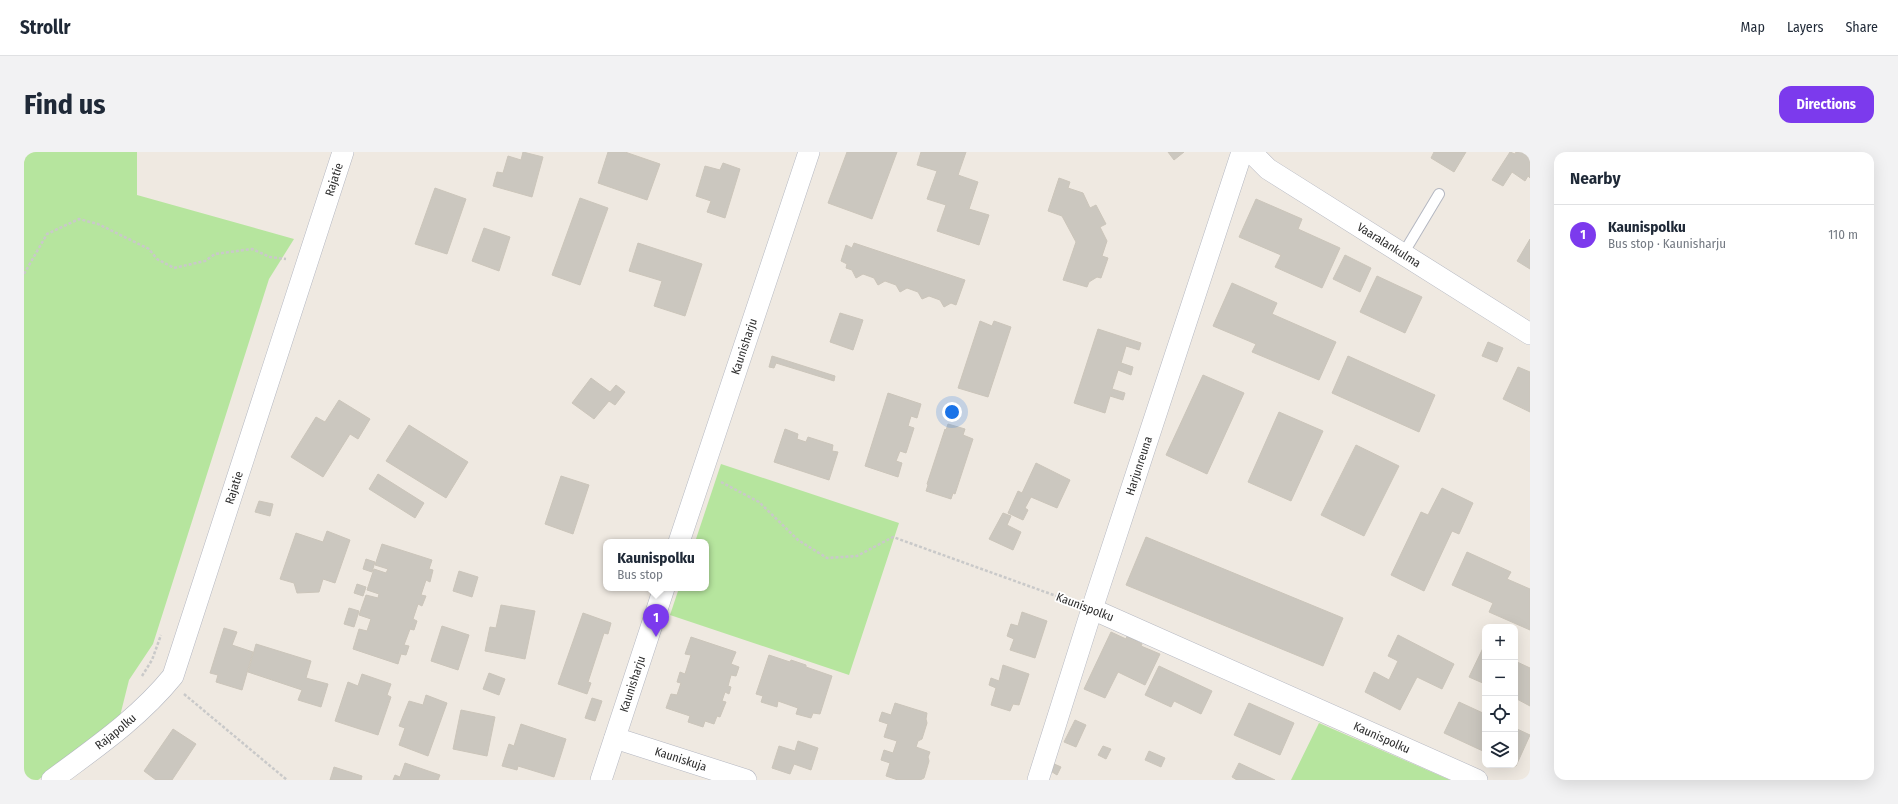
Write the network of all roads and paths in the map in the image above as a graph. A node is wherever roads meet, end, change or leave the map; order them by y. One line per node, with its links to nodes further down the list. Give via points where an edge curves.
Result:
1 (343, 152): 14 (street, Rajatie)
2 (809, 152): 10 (street, Kaunisharju)
3 (1242, 152): 13 (street, Harjunreuna)
4 (1251, 152): 6 (street, Vaaralankulma, via 1268,169)
5 (1439, 194): 6 (lane)
6 (1403, 254): 9 (street, Vaaralankulma)
7 (291, 260): 8 (path, via 270,257 252,249 215,254 205,261 174,268 157,259 149,249 98,224 79,220 47,234)
8 (24, 274)
9 (1530, 334)
10 (701, 472): 11 (street, Kaunisharju); 13 (path, Kaunispolku, via 759,502 798,540 827,558 857,556 894,537)
11 (680, 539)
12 (663, 591): 15 (street, Kaunisharju)
13 (1092, 609): 20 (street, Harjunreuna); 21 (street, Kaunispolku)
14 (173, 676): 16 (street, Rajapolku, via 130,722); 17 (path, via 180,691)
15 (615, 738): 18 (street, Kaunisharju); 19 (street, Kauniskuja)
16 (52, 780)
17 (287, 780)
18 (601, 780)
19 (746, 780)
20 (1038, 780)
21 (1477, 780)

